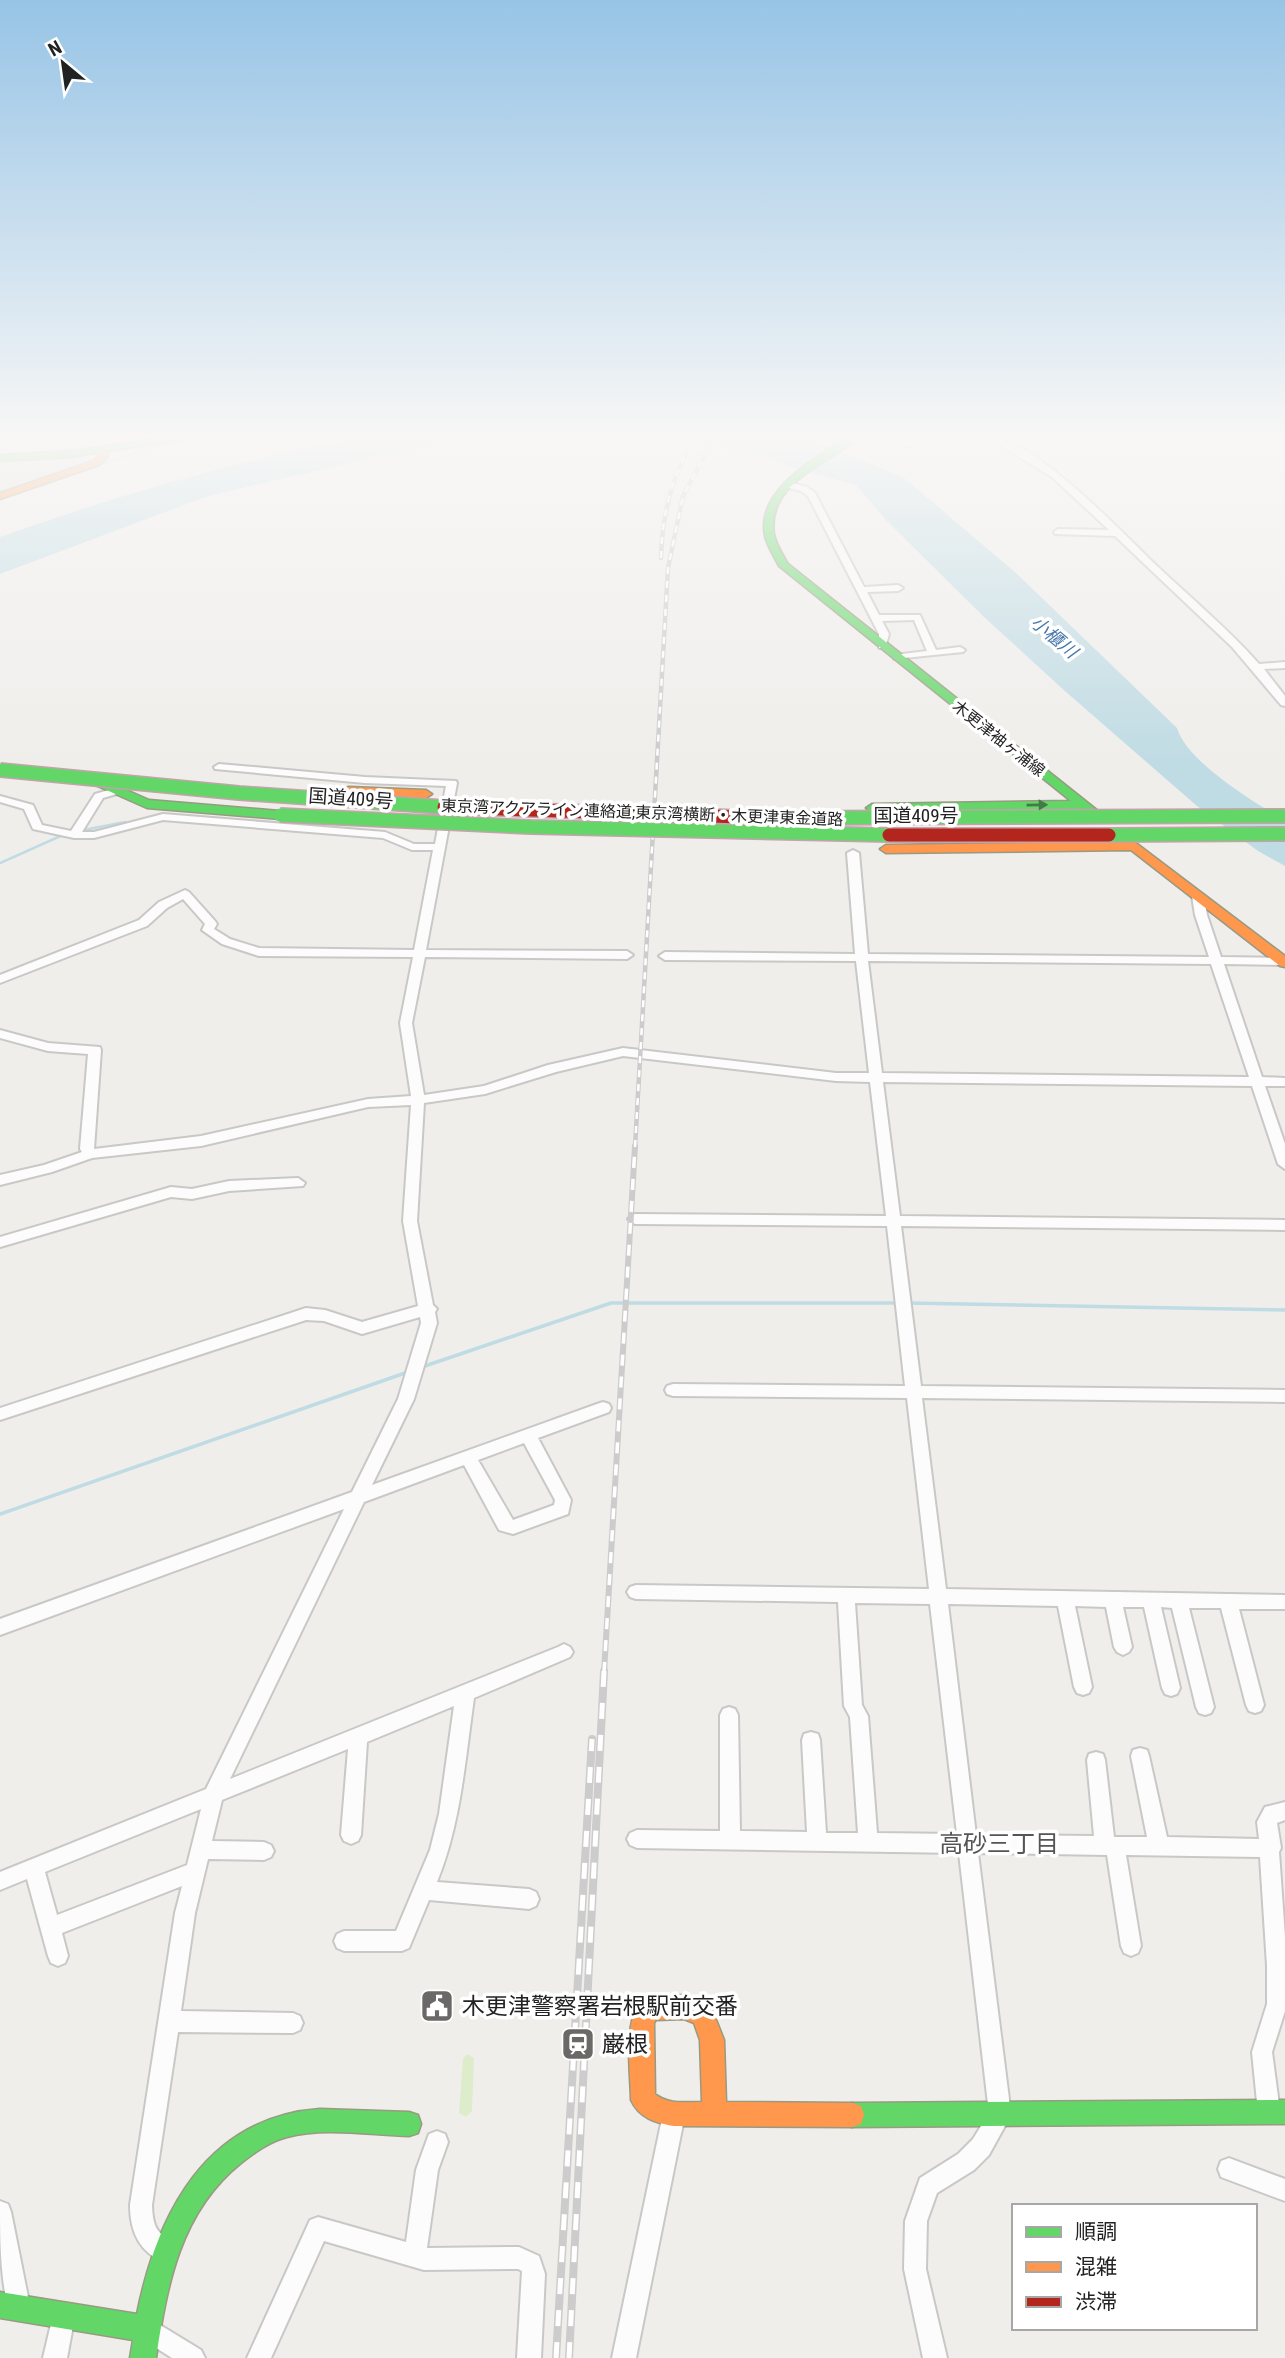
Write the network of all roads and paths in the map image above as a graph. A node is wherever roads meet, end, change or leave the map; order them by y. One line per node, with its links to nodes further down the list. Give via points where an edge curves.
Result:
1 (774, 546): 7 (main road, 木更津袖ヶ浦線, via 784,566)
2 (838, 546): 5 (street)
3 (1131, 546): 12 (street)
4 (898, 588): 5 (street)
5 (861, 590): 6 (street)
6 (876, 618): 7 (street, via 884,634); 9 (street, via 917,617)
7 (882, 646): 10 (main road, 木更津袖ヶ浦線)
8 (960, 650): 9 (street)
9 (933, 653): 10 (street)
10 (897, 657): 22 (main road, 木更津袖ヶ浦線)
11 (1285, 666): 12 (street)
12 (1256, 667): 13 (street)
13 (1285, 703)
14 (0, 760): 16 (main road, 国道409号)
15 (219, 767): 30 (street, via 452,783)
16 (60, 768): 18 (main road, 国道409号); 20 (main road, 国道409号)
17 (0, 770): 24 (main road, 東京湾アクアライン連絡道;東京湾横断・木更津東金道路, bridge, via 305,798 638,815 941,819)
18 (136, 774): 22 (main road, one-way to 22, via 343,791 681,805); 23 (main road, 国道409号, via 156,782 182,804)
19 (0, 779): 26 (main road, 東京湾アクアライン連絡道;東京湾横断・木更津東金道路, via 297,807 561,821 944,828)
20 (116, 791): 23 (main road, 国道409号, via 147,804); 28 (street, via 99,796)
21 (0, 799): 28 (street, via 29,807 37,827)
22 (1082, 805): 29 (main road, 木更津袖ヶ浦線)
23 (212, 809): 25 (main road, 国道409号, bridge)
24 (1285, 816)
25 (414, 823): 27 (main road, 国道409号, bridge, via 776,835); 29 (main road, bridge, via 501,833 886,849)
26 (1285, 825)
27 (1285, 834)
28 (74, 835): 30 (street, via 94,835 163,817 385,835 412,847)
29 (1133, 846): 32 (main road, 木更津袖ヶ浦線)
30 (439, 847): 33 (street)
31 (853, 853): 36 (street)
32 (1198, 896): 37 (street); 38 (main road, 木更津袖ヶ浦線)
33 (419, 953): 34 (street); 39 (street, via 259,952 214,935 208,930 211,924 185,894 143,923); 44 (street, via 406,1023)
34 (627, 955)
35 (665, 957): 36 (street)
36 (862, 958): 37 (street); 41 (street)
37 (1216, 958): 38 (street); 42 (street)
38 (1283, 962)
39 (0, 979)
40 (0, 1034): 45 (street, via 48,1047 94,1050)
41 (878, 1078): 42 (street); 44 (street, via 623,1052 485,1090); 50 (street)
42 (1257, 1082): 43 (street); 46 (street)
43 (1285, 1082)
44 (418, 1100): 45 (street, via 368,1103 201,1141); 53 (street, via 410,1221)
45 (90, 1154): 47 (street)
46 (1285, 1164)
47 (0, 1180)
48 (298, 1184): 52 (street, via 171,1192)
49 (635, 1219): 50 (street)
50 (895, 1222): 51 (street); 55 (street)
51 (1285, 1225)
52 (0, 1242)
53 (429, 1309): 58 (street, via 362,1328 306,1314); 61 (street, via 406,1399)
54 (673, 1390): 55 (street)
55 (915, 1392): 56 (street); 64 (street)
56 (1285, 1396)
57 (603, 1408): 59 (street)
58 (0, 1414)
59 (528, 1435): 60 (street); 60 (street, via 563,1500 562,1509 513,1527 505,1525)
60 (468, 1457): 61 (street)
61 (359, 1496): 71 (street); 84 (street)
62 (636, 1592): 63 (street)
63 (846, 1595): 64 (street); 90 (street)
64 (939, 1597): 65 (street); 91 (street)
65 (1065, 1599): 66 (street); 74 (street)
66 (1113, 1600): 67 (street); 72 (street)
67 (1151, 1600): 68 (street); 75 (street)
68 (1179, 1601): 69 (street); 78 (street)
69 (1228, 1601): 70 (street); 77 (street)
70 (1285, 1602)
71 (0, 1627)
72 (1123, 1647)
73 (564, 1652): 76 (street)
74 (1083, 1687)
75 (1171, 1688)
76 (465, 1694): 80 (street); 99 (street, via 449,1814)
77 (1255, 1705)
78 (1205, 1707)
79 (729, 1715): 88 (street)
80 (358, 1739): 84 (street); 86 (street)
81 (811, 1740): 89 (street)
82 (1140, 1756): 93 (street)
83 (1096, 1760): 92 (street)
84 (214, 1793): 96 (street); 97 (street)
85 (1285, 1811): 94 (street, via 1272,1814 1267,1822)
86 (351, 1835)
87 (637, 1839): 88 (street)
88 (730, 1841): 89 (street)
89 (817, 1843): 90 (street)
90 (868, 1844): 91 (street)
91 (967, 1846): 92 (street); 110 (street)
92 (1110, 1847): 93 (street); 103 (street)
93 (1158, 1847): 94 (street)
94 (1271, 1848): 107 (street, via 1277,2004 1262,2052)
95 (264, 1851): 96 (street)
96 (198, 1861): 101 (street); 105 (street, via 185,1913)
97 (34, 1867): 98 (street); 101 (street)
98 (0, 1881)
99 (423, 1890): 100 (street); 102 (street, via 402,1941)
100 (529, 1899)
101 (52, 1927): 104 (street)
102 (344, 1941)
103 (1131, 1946)
104 (58, 1956)
105 (169, 2021): 106 (street); 116 (street, via 141,2205 141,2224 149,2242)
106 (293, 2023)
107 (1277, 2112): 110 (main road)
108 (674, 2114): 109 (main road); 109 (main road, via 657,2111 643,2100 642,2020 651,2009 694,2008 704,2015 712,2040); 126 (street)
109 (714, 2114): 110 (main road)
110 (1000, 2115): 127 (street, via 966,2162 928,2186 916,2221 915,2269)
111 (410, 2123): 116 (main road, via 292,2124 245,2144 207,2175 189,2198)
112 (437, 2142): 117 (street, via 427,2170)
113 (1229, 2169): 114 (street)
114 (1285, 2190)
115 (0, 2212): 118 (street)
116 (164, 2251): 120 (main road)
117 (415, 2256): 124 (street, via 318,2228); 125 (street, via 519,2258 531,2264)
118 (9, 2306): 119 (main road)
119 (63, 2315): 120 (main road); 121 (street)
120 (147, 2329): 122 (main road); 123 (street)
121 (55, 2358)
122 (143, 2358)
123 (193, 2358)
124 (259, 2358)
125 (529, 2358)
126 (624, 2358)
127 (935, 2358)

